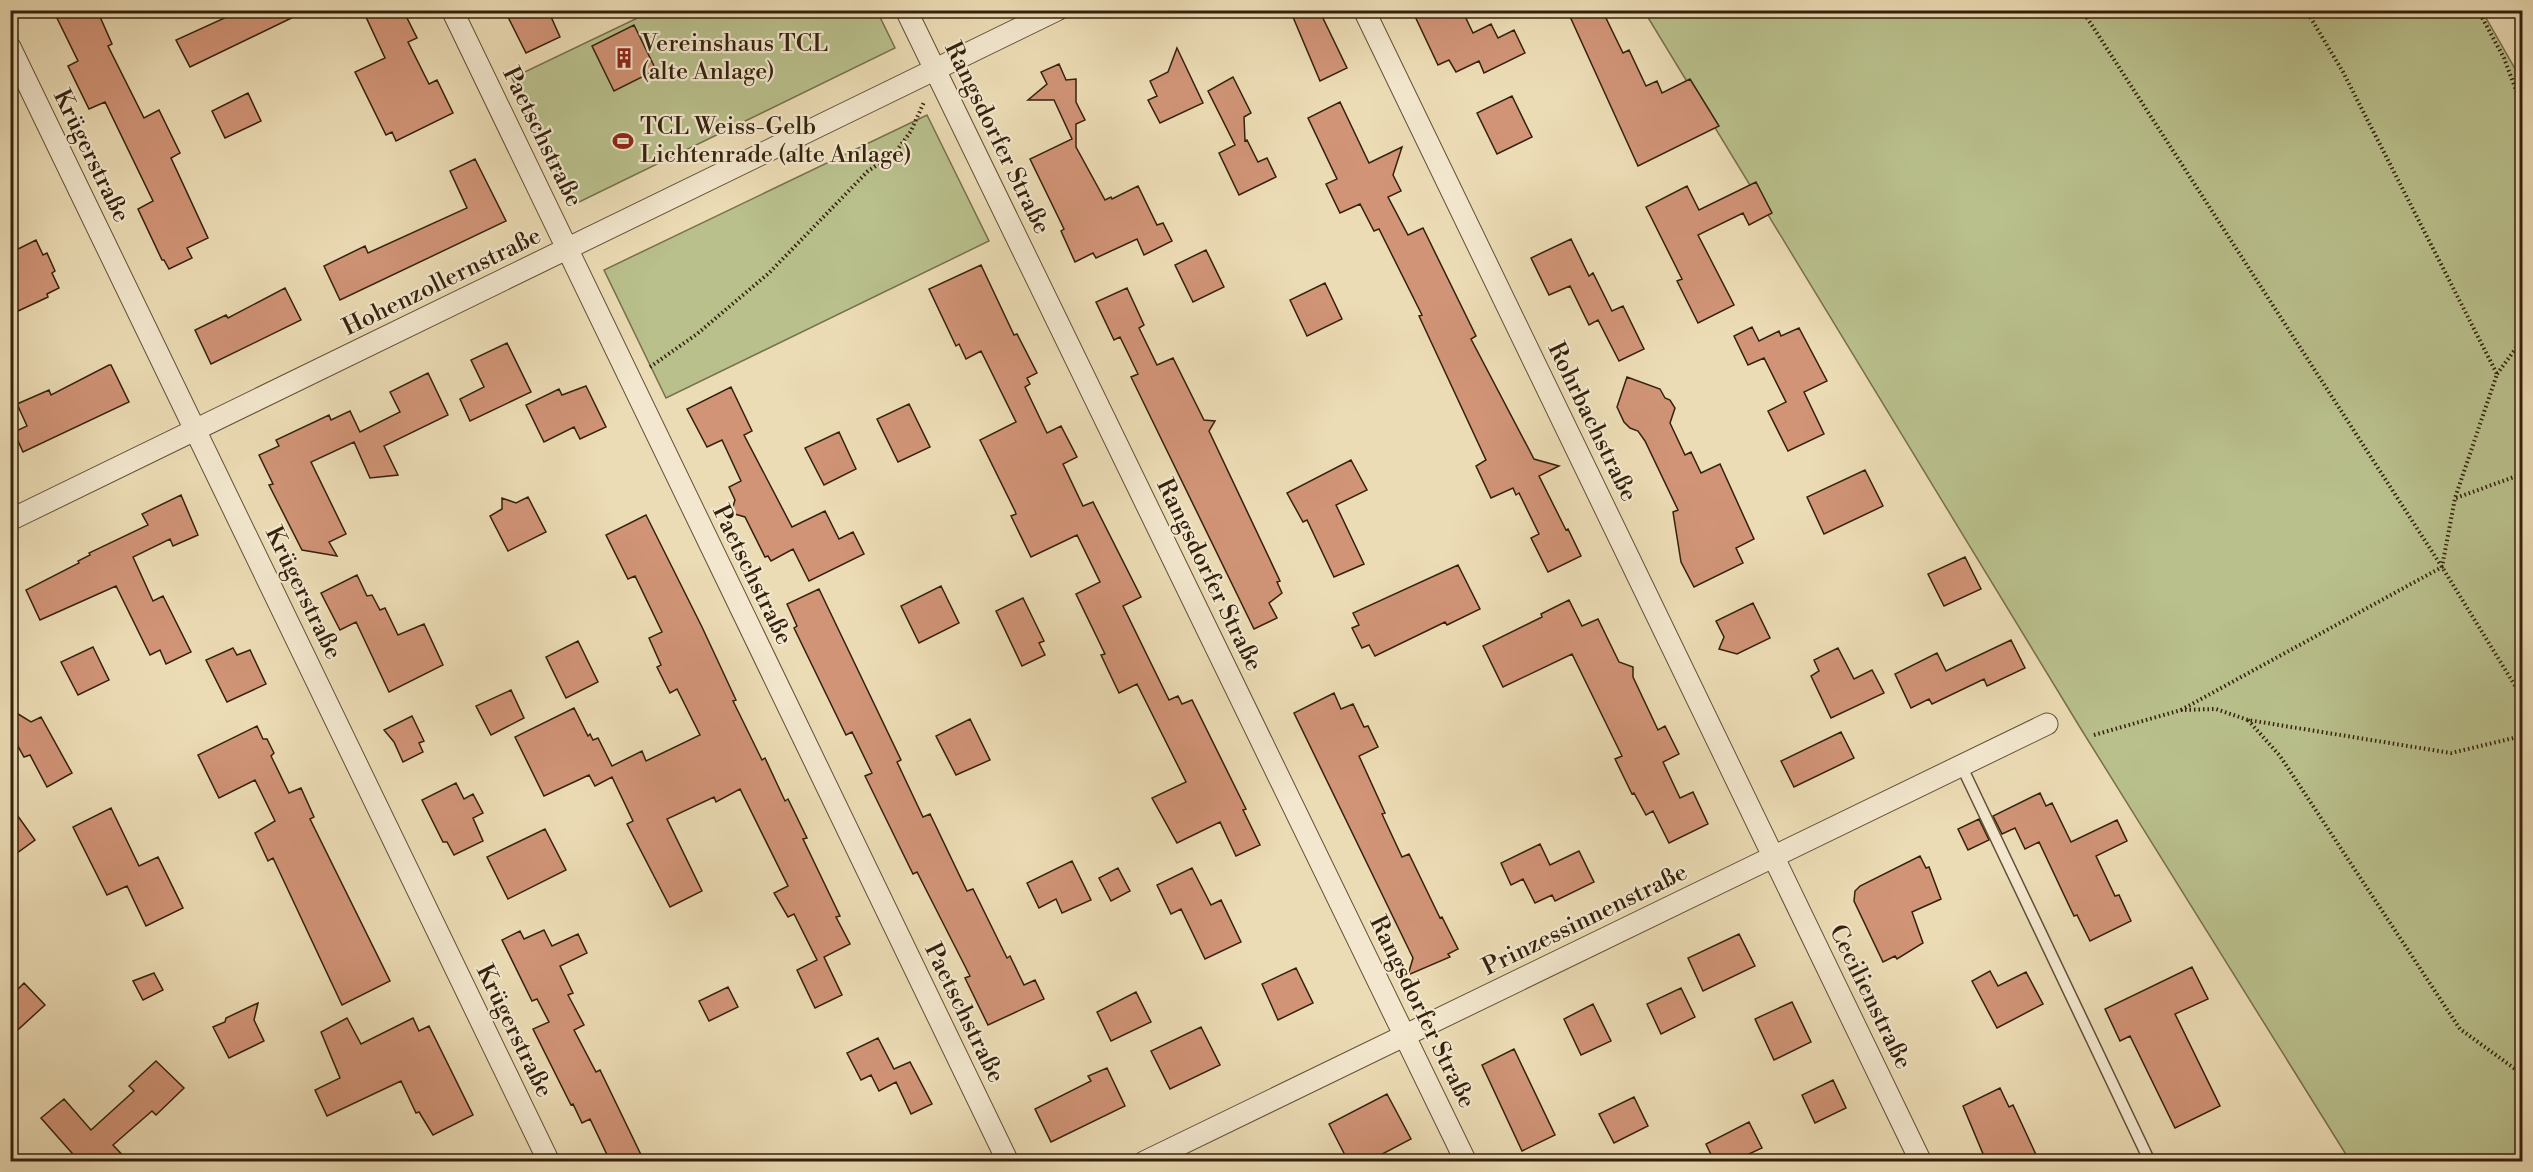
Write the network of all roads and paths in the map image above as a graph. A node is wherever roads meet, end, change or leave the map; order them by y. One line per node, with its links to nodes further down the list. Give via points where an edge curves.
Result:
1 (452, 10): 12 (street, Paetschstraße)
2 (906, 10): 9 (street, Rangsdorfer Straße)
3 (1057, 10): 9 (street, Hohenzollernstraße)
4 (1364, 10): 28 (street, Rohrbachstraße)
5 (2082, 10): 20 (path)
6 (2306, 10): 15 (path, via 2343,72)
7 (2478, 10): 11 (path, via 2504,58)
8 (10, 47): 16 (street, Krügerstraße)
9 (936, 70): 12 (street, Hohenzollernstraße); 29 (street, Rangsdorfer Straße)
10 (925, 99): 14 (path, via 911,131 895,153 868,171 769,273 698,334)
11 (2523, 106)
12 (567, 249): 16 (street, Hohenzollernstraße); 32 (street, Paetschstraße)
13 (2523, 340): 15 (path)
14 (647, 369)
15 (2497, 374): 18 (path)
16 (196, 430): 19 (street, Hohenzollernstraße); 31 (street, Krügerstraße)
17 (2523, 474): 18 (path)
18 (2455, 498): 20 (path)
19 (10, 520)
20 (2442, 567): 21 (path); 22 (path)
21 (2523, 697)
22 (2181, 710): 23 (path, via 2217,709); 25 (path)
23 (2248, 720): 26 (path, via 2451,753); 30 (path, via 2280,756 2460,1029)
24 (2048, 724): 27 (street, Prinzessinnenstraße)
25 (2094, 735)
26 (2523, 736)
27 (1961, 765): 28 (street, Prinzessinnenstraße); 36 (lane)
28 (1774, 855): 29 (street, Prinzessinnenstraße); 35 (street, Cecilienstraße)
29 (1406, 1036): 33 (street, Prinzessinnenstraße); 34 (street, Rangsdorfer Straße)
30 (2523, 1074)
31 (549, 1161)
32 (1008, 1161)
33 (1144, 1161)
34 (1466, 1161)
35 (1921, 1161)
36 (2150, 1161)

